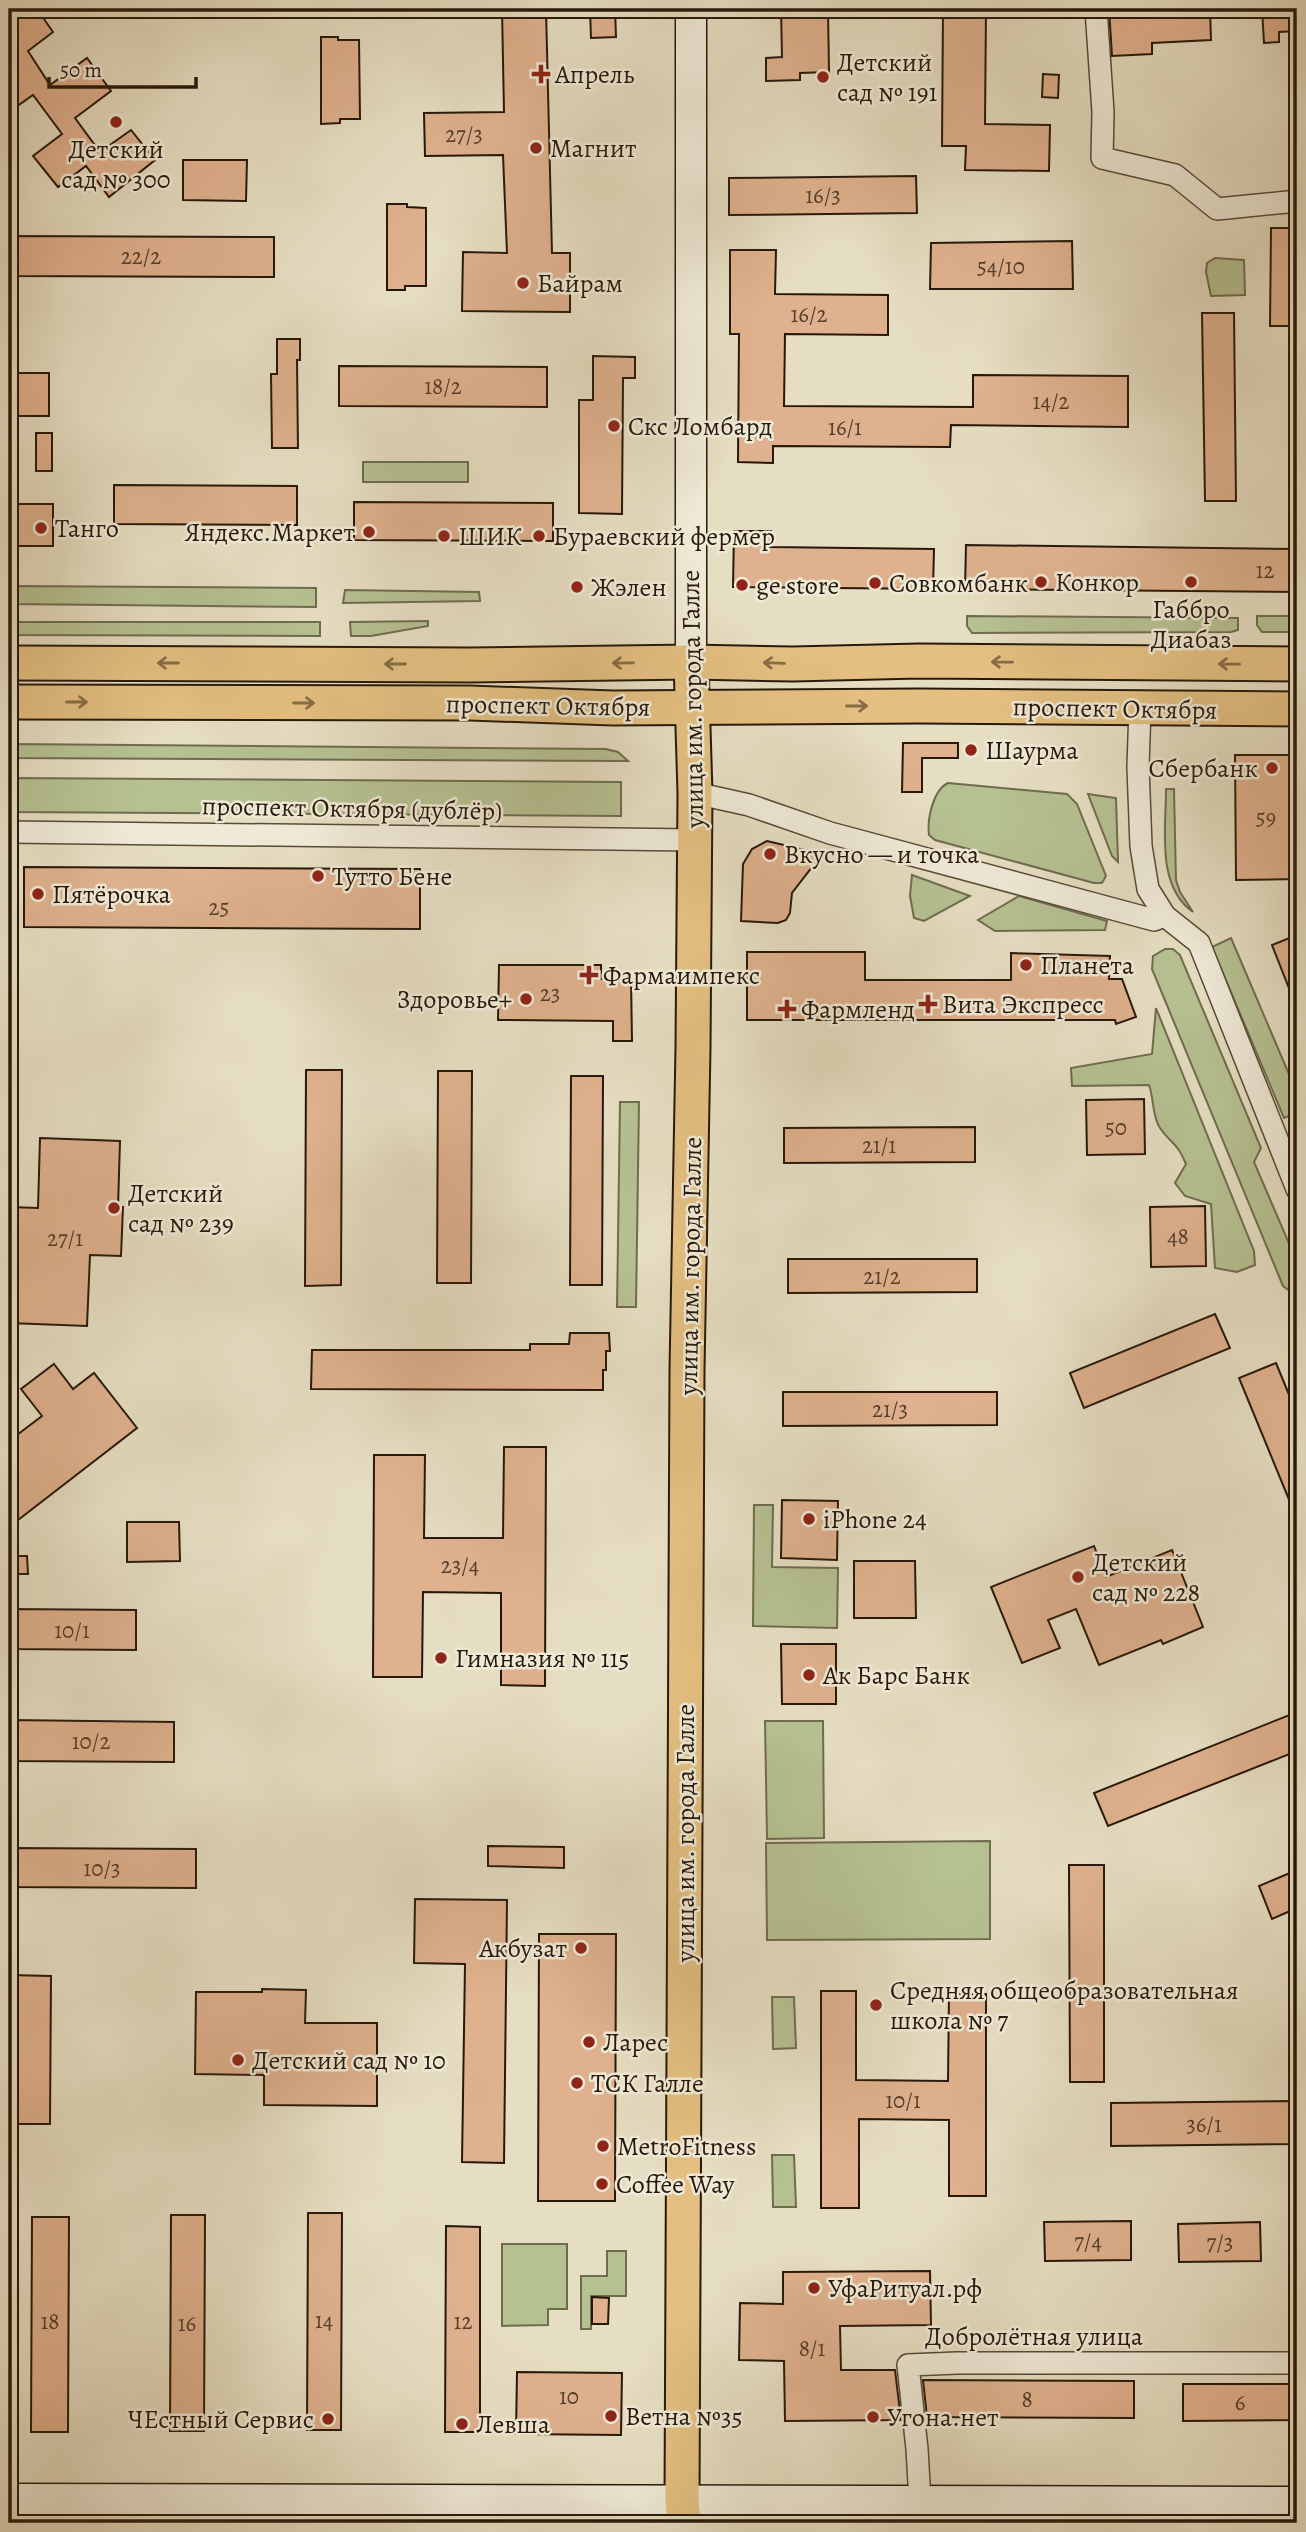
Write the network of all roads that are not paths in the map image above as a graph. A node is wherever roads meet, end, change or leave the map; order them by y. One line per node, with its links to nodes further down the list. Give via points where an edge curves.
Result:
1 (691, 9): 5 (main road, улица им. города Галле)
2 (1096, 9): 3 (street, via 1102,158 1175,175 1217,209)
3 (1297, 201)
4 (919, 661): 5 (main road, проспект Октября, one-way to 5); 7 (main road, проспект Октября, one-way to 4); 11 (main road)
5 (691, 662): 8 (main road, проспект Октября, one-way to 8); 12 (main road, улица им. города Галле)
6 (9, 663): 8 (main road, проспект Октября, one-way to 6)
7 (1297, 664)
8 (470, 665): 10 (main road)
9 (9, 702): 10 (main road, проспект Октября, one-way to 10)
10 (470, 703): 12 (main road, проспект Октября)
11 (919, 706): 12 (main road, проспект Октября, one-way to 11); 13 (main road, проспект Октября)
12 (691, 707): 15 (main road, улица им. города Галле)
13 (1140, 708): 14 (main road, проспект Октября); 18 (street, via 1143,867 1148,889)
14 (1297, 709)
15 (695, 793): 17 (main road, улица им. города Галле); 18 (street, via 1154,920)
16 (9, 832): 17 (street, проспект Октября (дублёр))
17 (694, 840): 25 (main road, улица им. города Галле, via 687,1370)
18 (1165, 916): 19 (street, via 1199,943)
19 (1297, 1189)
20 (1297, 2363): 23 (street, Добролётная улица, via 908,2365)
21 (9, 2499): 22 (main road)
22 (317, 2499): 25 (main road); 26 (main road)
23 (920, 2501): 24 (main road); 25 (main road)
24 (1297, 2502)
25 (683, 2511)
26 (366, 2523)

